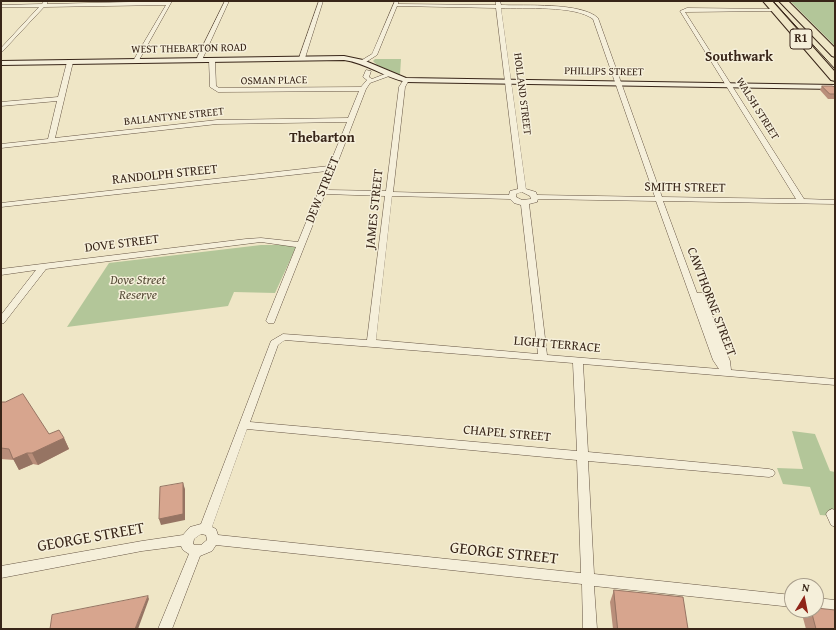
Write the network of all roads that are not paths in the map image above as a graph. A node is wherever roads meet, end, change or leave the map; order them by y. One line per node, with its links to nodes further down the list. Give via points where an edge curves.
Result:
1 (227, 1): 14 (street)
2 (321, 1): 13 (street)
3 (767, 1): 10 (highway, R1)
4 (783, 1): 12 (highway, R1)
5 (170, 2): 6 (street); 16 (street)
6 (46, 3): 9 (street); 11 (street)
7 (396, 3): 8 (street); 17 (street, via 374,55)
8 (499, 4): 25 (street, HOLLAND STREET); 26 (street, CAWTHORNE STREET, via 566,8 591,15 595,18)
9 (1, 6)
10 (774, 10): 22 (highway, R1); 27 (street, WALSH STREET, via 682,11)
11 (1, 52)
12 (835, 54)
13 (302, 58): 15 (street, WEST THEBARTON ROAD); 17 (street, WEST THEBARTON ROAD, via 344,58)
14 (199, 60): 15 (street, WEST THEBARTON ROAD); 16 (street, WEST THEBARTON ROAD)
15 (212, 60): 29 (street, OSMAN PLACE, via 213,87 218,90)
16 (136, 61): 18 (street, WEST THEBARTON ROAD)
17 (364, 61): 20 (street, WEST THEBARTON ROAD)
18 (70, 62): 19 (street, WEST THEBARTON ROAD); 30 (street)
19 (1, 63)
20 (372, 69): 21 (street, PHILLIPS STREET); 24 (street, via 366,77)
21 (390, 74): 23 (street, PHILLIPS STREET); 24 (street, DEW STREET)
22 (835, 78)
23 (406, 80): 25 (street, PHILLIPS STREET); 38 (street, JAMES STREET, via 402,84)
24 (371, 81): 29 (street, DEW STREET)
25 (509, 82): 26 (street, PHILLIPS STREET); 36 (street, HOLLAND STREET)
26 (619, 84): 27 (street, PHILLIPS STREET); 41 (street, CAWTHORNE STREET)
27 (729, 85): 28 (street, PHILLIPS STREET); 42 (street, WALSH STREET)
28 (835, 87)
29 (363, 89): 32 (street, DEW STREET)
30 (61, 99): 31 (street); 33 (street)
31 (1, 104)
32 (350, 120): 33 (street, BALLANTYNE STREET, via 217,122); 35 (street, DEW STREET)
33 (50, 140): 34 (street, BALLANTYNE STREET)
34 (1, 146)
35 (332, 168): 37 (street, DEW STREET); 45 (street, RANDOLPH STREET)
36 (522, 190): 39 (street, via 513,193); 40 (street)
37 (323, 192): 38 (street); 46 (street, DEW STREET)
38 (388, 194): 39 (street); 51 (street, JAMES STREET)
39 (512, 196): 44 (street)
40 (535, 197): 41 (street, SMITH STREET); 44 (street, via 534,200)
41 (660, 200): 42 (street, SMITH STREET); 54 (street, CAWTHORNE STREET, via 718,360)
42 (802, 202): 43 (street, SMITH STREET)
43 (835, 202)
44 (525, 203): 52 (street)
45 (1, 205)
46 (302, 242): 47 (street, DOVE STREET, via 246,241); 50 (street, DEW STREET)
47 (43, 267): 48 (street, DOVE STREET); 49 (street)
48 (1, 272)
49 (1, 321)
50 (271, 321)
51 (371, 343): 52 (street, LIGHT TERRACE); 56 (street, LIGHT TERRACE, via 289,336 278,340 274,343)
52 (543, 357): 53 (street, LIGHT TERRACE)
53 (578, 360): 54 (street, LIGHT TERRACE); 57 (street)
54 (726, 373): 55 (street, LIGHT TERRACE)
55 (835, 382)
56 (243, 425): 57 (street, CHAPEL STREET); 59 (street)
57 (581, 455): 58 (street, CHAPEL STREET); 64 (street)
58 (769, 473)
59 (205, 529): 60 (street, via 194,531); 61 (street, via 212,533)
60 (187, 540): 62 (street, via 187,546); 63 (street, GEORGE STREET)
61 (213, 540): 62 (street, via 209,547); 64 (street, GEORGE STREET)
62 (196, 551): 68 (street)
63 (1, 572)
64 (587, 580): 65 (street, GEORGE STREET); 69 (street)
65 (784, 600)
66 (824, 605): 67 (street)
67 (835, 606)
68 (165, 629)
69 (590, 629)

